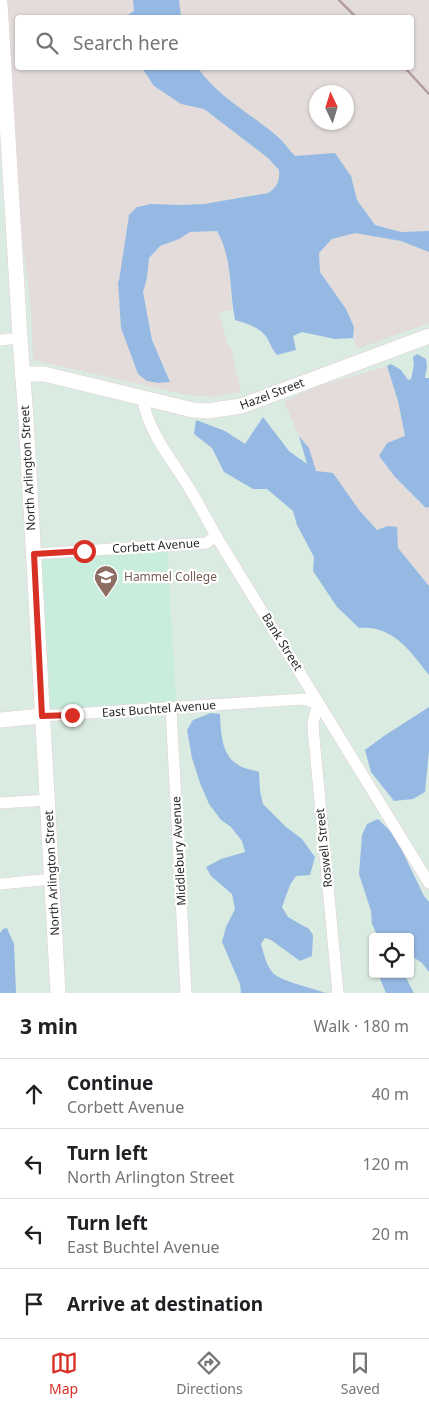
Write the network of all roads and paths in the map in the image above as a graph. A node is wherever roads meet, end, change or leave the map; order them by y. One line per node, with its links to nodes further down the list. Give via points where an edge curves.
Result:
1 (0, 4): 2 (street, North Arlington Street)
2 (5, 175): 4 (street, North Arlington Street)
3 (429, 336): 7 (street, Hazel Street, via 238,407 193,410)
4 (20, 338): 5 (street); 6 (street, North Arlington Street)
5 (0, 340)
6 (22, 374): 7 (street, Hazel Street, via 44,374); 9 (street, North Arlington Street)
7 (143, 398): 8 (street, Bank Street, via 145,413 154,431)
8 (216, 536): 9 (street, Corbett Avenue, via 206,543); 10 (street, Bank Street)
9 (34, 554): 12 (street, North Arlington Street)
10 (318, 704): 11 (street, East Buchtel Avenue, via 304,699); 17 (street, Bank Street); 21 (street, Roswell Street, via 313,723 314,738)
11 (171, 708): 12 (street, East Buchtel Avenue); 20 (street, Middlebury Avenue)
12 (42, 716): 13 (street, East Buchtel Avenue); 14 (street, North Arlington Street)
13 (0, 720)
14 (48, 800): 15 (street); 16 (street, North Arlington Street)
15 (0, 803)
16 (52, 879): 18 (street); 19 (street, North Arlington Street)
17 (429, 883)
18 (0, 884)
19 (58, 993)
20 (186, 993)
21 (338, 993)

